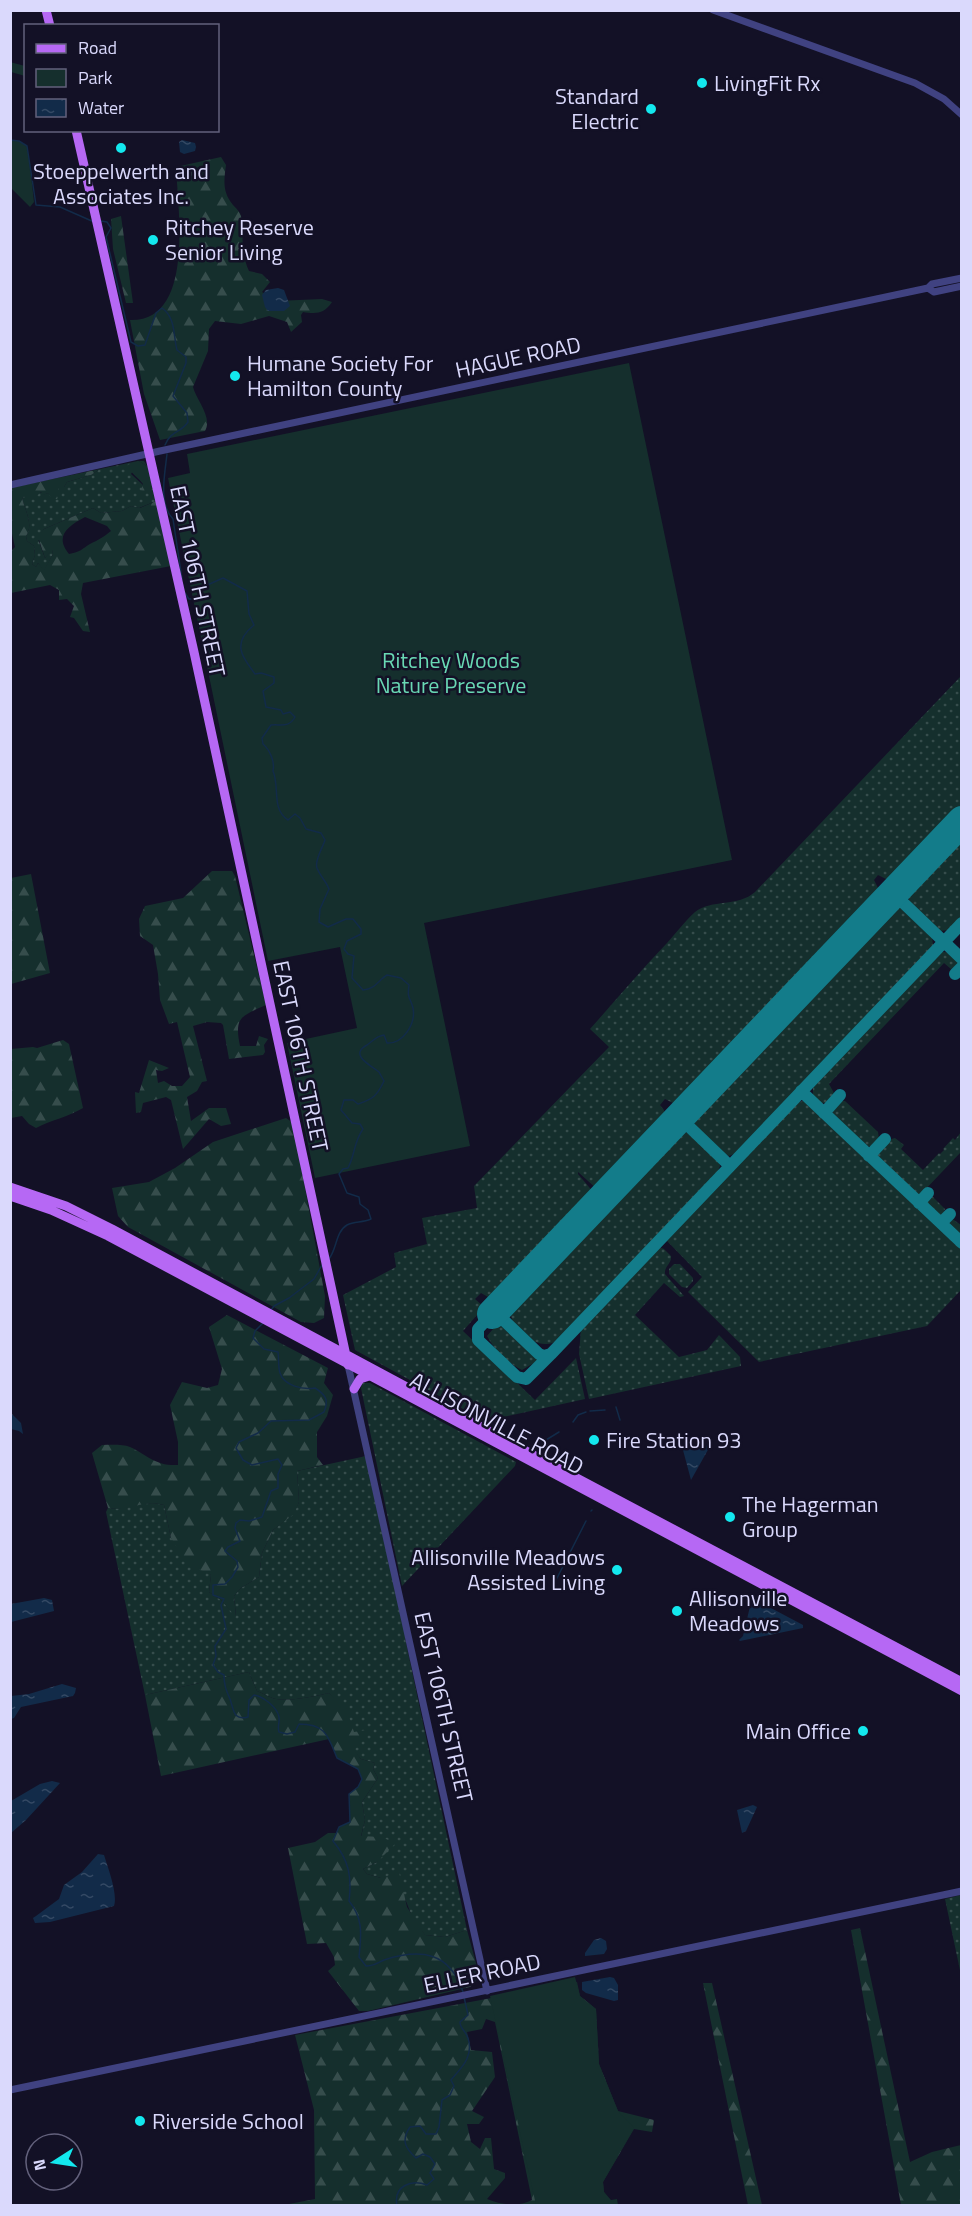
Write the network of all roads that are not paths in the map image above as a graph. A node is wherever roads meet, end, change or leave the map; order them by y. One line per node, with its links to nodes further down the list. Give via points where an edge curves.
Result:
1 (713, 10): 2 (street, via 915,83 944,99)
2 (962, 115)
3 (76, 132): 7 (main road, EAST 106TH STREET)
4 (962, 278): 6 (street, HAGUE ROAD)
5 (962, 286): 6 (street, HAGUE ROAD, via 934,292)
6 (928, 288): 7 (street, HAGUE ROAD)
7 (150, 453): 8 (street, HAGUE ROAD); 13 (main road, EAST 106TH STREET)
8 (10, 485)
9 (10, 1186): 11 (main road, ALLISONVILLE ROAD, via 88,1217)
10 (10, 1196): 11 (main road, ALLISONVILLE ROAD, via 90,1227)
11 (255, 1311): 12 (main road, ALLISONVILLE ROAD)
12 (276, 1322): 14 (main road, ALLISONVILLE ROAD); 16 (main road, ALLISONVILLE ROAD)
13 (340, 1322): 14 (main road, via 333,1340); 15 (main road, EAST 106TH STREET)
14 (320, 1340): 15 (main road, ALLISONVILLE ROAD)
15 (346, 1354): 16 (main road, EAST 106TH STREET); 19 (main road, ALLISONVILLE ROAD)
16 (348, 1365): 17 (main road, ALLISONVILLE ROAD); 18 (street, EAST 106TH STREET)
17 (369, 1376): 18 (main road, via 359,1380); 20 (main road, ALLISONVILLE ROAD)
18 (354, 1389): 22 (street, EAST 106TH STREET)
19 (962, 1682)
20 (962, 1691)
21 (962, 1891): 22 (street, ELLER ROAD)
22 (488, 1991): 23 (street, ELLER ROAD)
23 (10, 2090)

